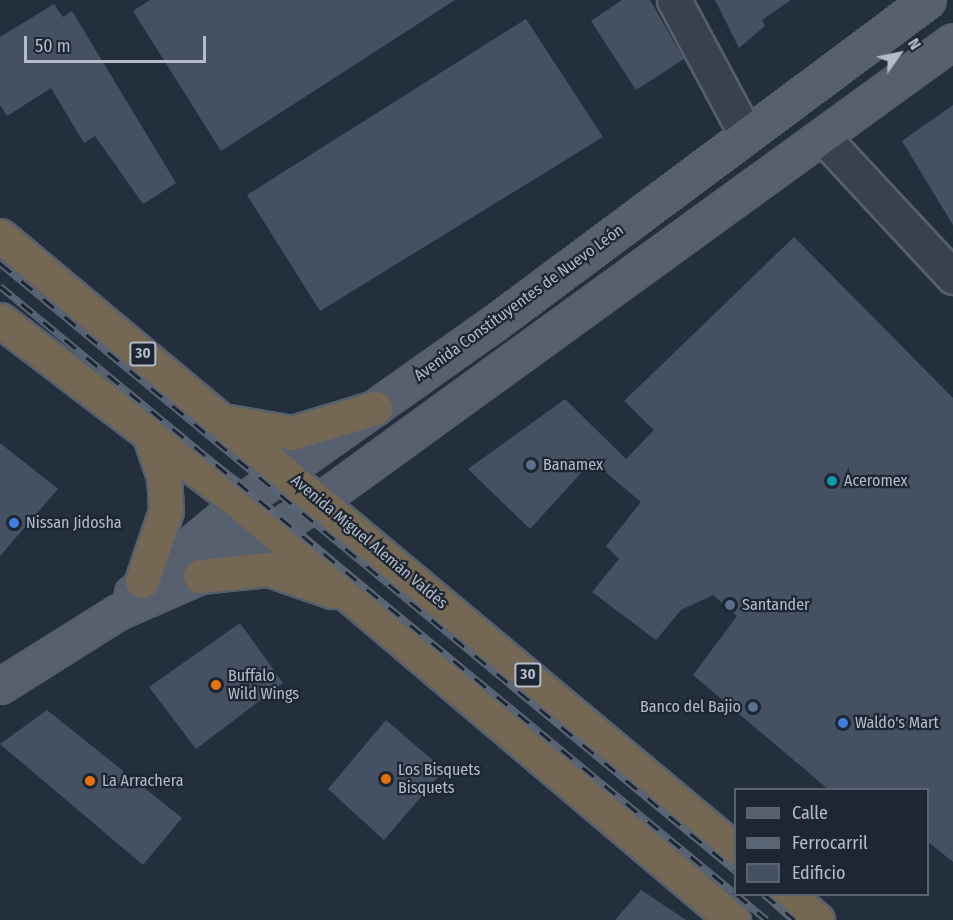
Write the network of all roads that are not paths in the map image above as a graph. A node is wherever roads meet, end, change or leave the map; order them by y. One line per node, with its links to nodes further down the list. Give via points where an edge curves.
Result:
1 (674, 0): 4 (street)
2 (928, 0): 4 (main road, Avenida Constituyentes de Nuevo León)
3 (953, 41): 5 (main road, Avenida Constituyentes de Nuevo León)
4 (746, 134): 9 (main road, Avenida Constituyentes de Nuevo León)
5 (823, 136): 7 (street); 13 (main road, Avenida Constituyentes de Nuevo León)
6 (0, 236): 10 (highway, Avenida Miguel Alemán Valdés / 30)
7 (953, 277)
8 (0, 320): 11 (highway)
9 (375, 408): 10 (highway, via 292,433); 12 (main road, Avenida Constituyentes de Nuevo León)
10 (223, 420): 12 (highway, Avenida Miguel Alemán Valdés / 30)
11 (151, 440): 14 (highway); 17 (highway, via 164,477 166,511)
12 (285, 472): 13 (highway, Avenida Miguel Alemán Valdés / 30); 14 (main road, Avenida Constituyentes de Nuevo León)
13 (320, 501): 15 (main road, Avenida Constituyentes de Nuevo León); 21 (highway, Avenida Miguel Alemán Valdés / 30)
14 (240, 504): 15 (highway); 17 (main road, Avenida Constituyentes de Nuevo León)
15 (272, 530): 16 (main road, Avenida Constituyentes de Nuevo León); 18 (highway)
16 (200, 576): 18 (highway, via 268,569); 19 (main road, Avenida Constituyentes de Nuevo León)
17 (142, 582): 19 (main road, Avenida Constituyentes de Nuevo León)
18 (351, 597): 23 (highway)
19 (118, 612): 20 (main road, Avenida Constituyentes de Nuevo León)
20 (0, 686)
21 (734, 850)
22 (789, 896): 24 (highway)
23 (733, 920)
24 (817, 920)

